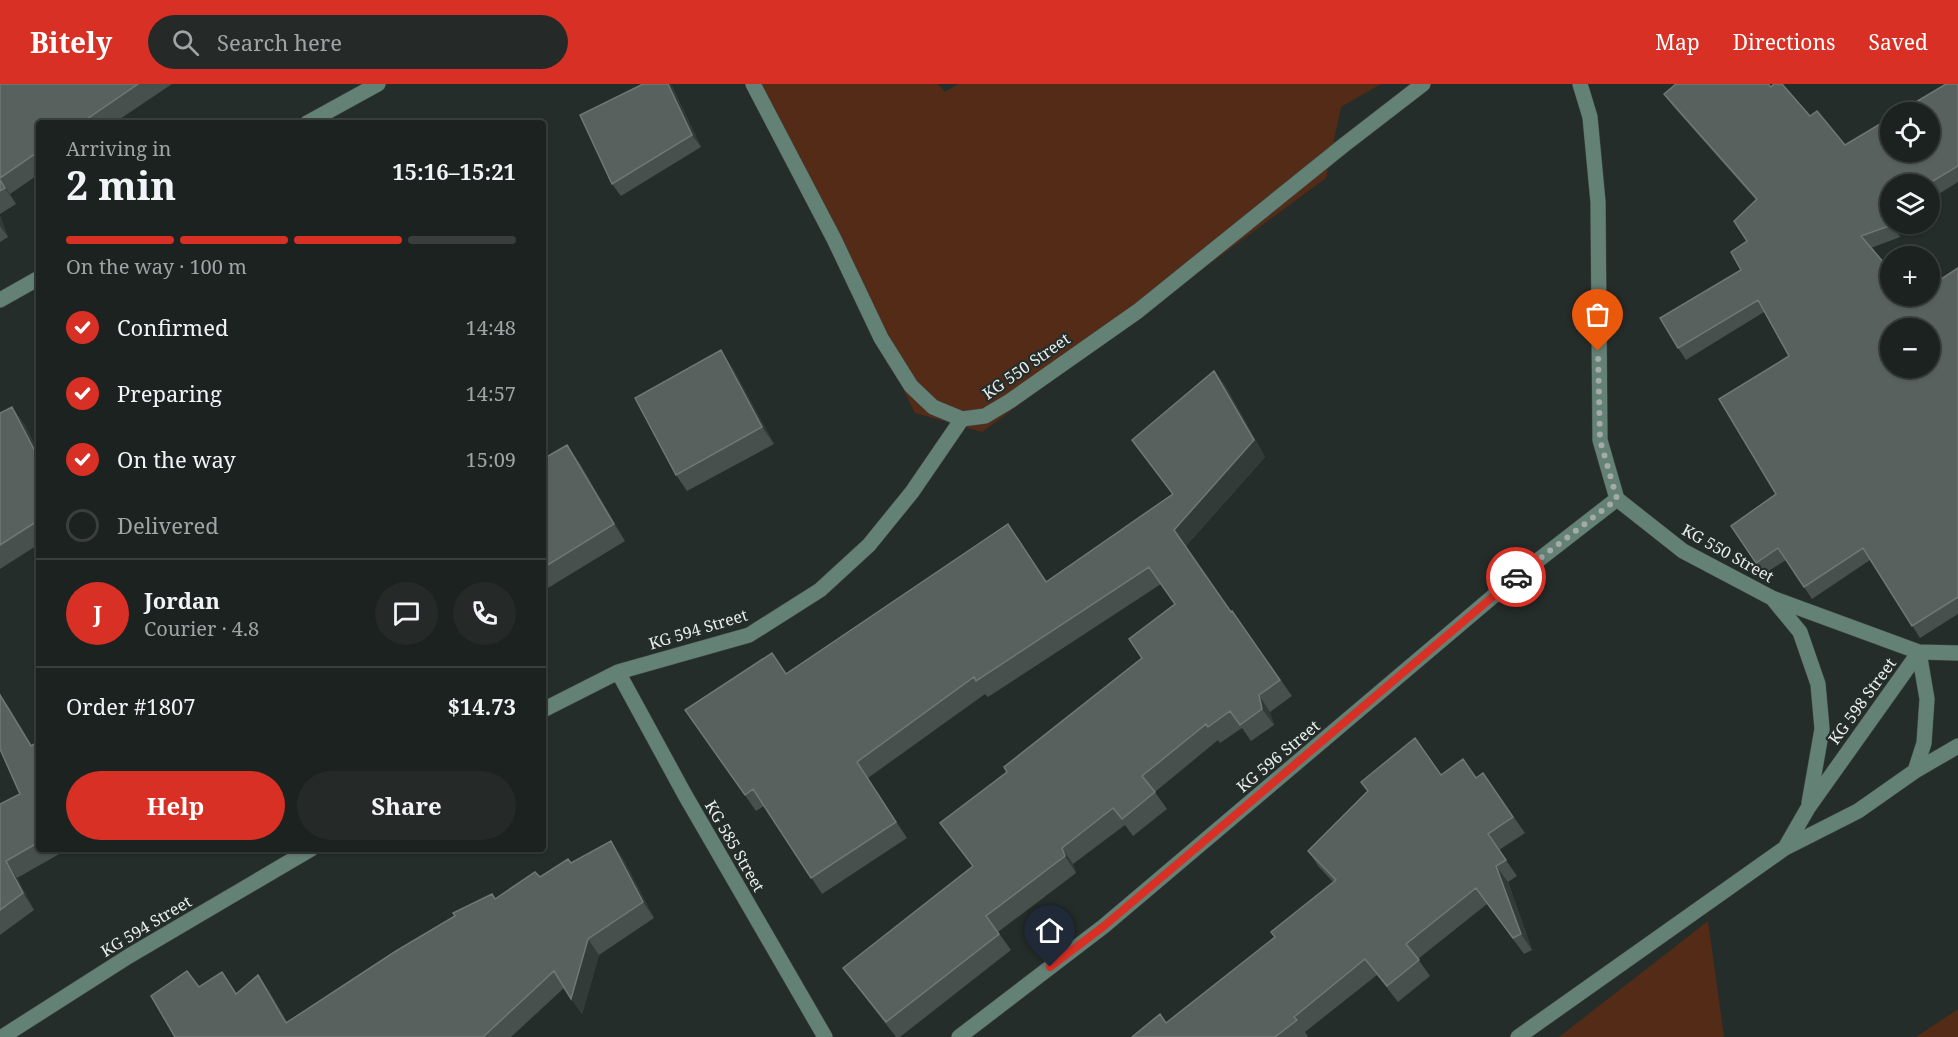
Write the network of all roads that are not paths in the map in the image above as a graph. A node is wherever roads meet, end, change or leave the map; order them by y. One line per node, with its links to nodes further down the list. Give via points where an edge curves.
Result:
1 (378, 84): 5 (street)
2 (753, 84): 9 (street, via 887,348 912,386 933,407)
3 (1423, 84): 9 (street, KG 550 Street, via 1138,311 1010,401 985,416)
4 (1580, 84): 10 (street, via 1590,117 1598,202 1600,440)
5 (363, 88): 6 (street)
6 (313, 120)
7 (36, 280): 8 (street)
8 (0, 300)
9 (962, 419): 14 (street, KG 594 Street, via 912,492 869,545 820,590 749,635)
10 (1617, 499): 11 (street, KG 550 Street, via 1683,551); 23 (street, KG 596 Street, via 1510,582 1104,926)
11 (1772, 598): 12 (street, KG 550 Street); 18 (street, via 1800,632 1818,684 1822,729)
12 (1919, 652): 13 (street, KG 550 Street); 17 (street, KG 598 Street, via 1927,699 1924,743); 18 (street, KG 598 Street)
13 (1958, 653)
14 (618, 672): 15 (street, KG 594 Street); 22 (street, KG 585 Street)
15 (546, 708)
16 (1958, 746): 17 (street)
17 (1916, 771): 19 (street, KG 598 Street, via 1858,811)
18 (1808, 808): 19 (street, KG 598 Street)
19 (1785, 848): 24 (street, KG 598 Street)
20 (305, 852): 21 (street, KG 594 Street)
21 (2, 1037)
22 (825, 1037)
23 (959, 1037)
24 (1518, 1037)

